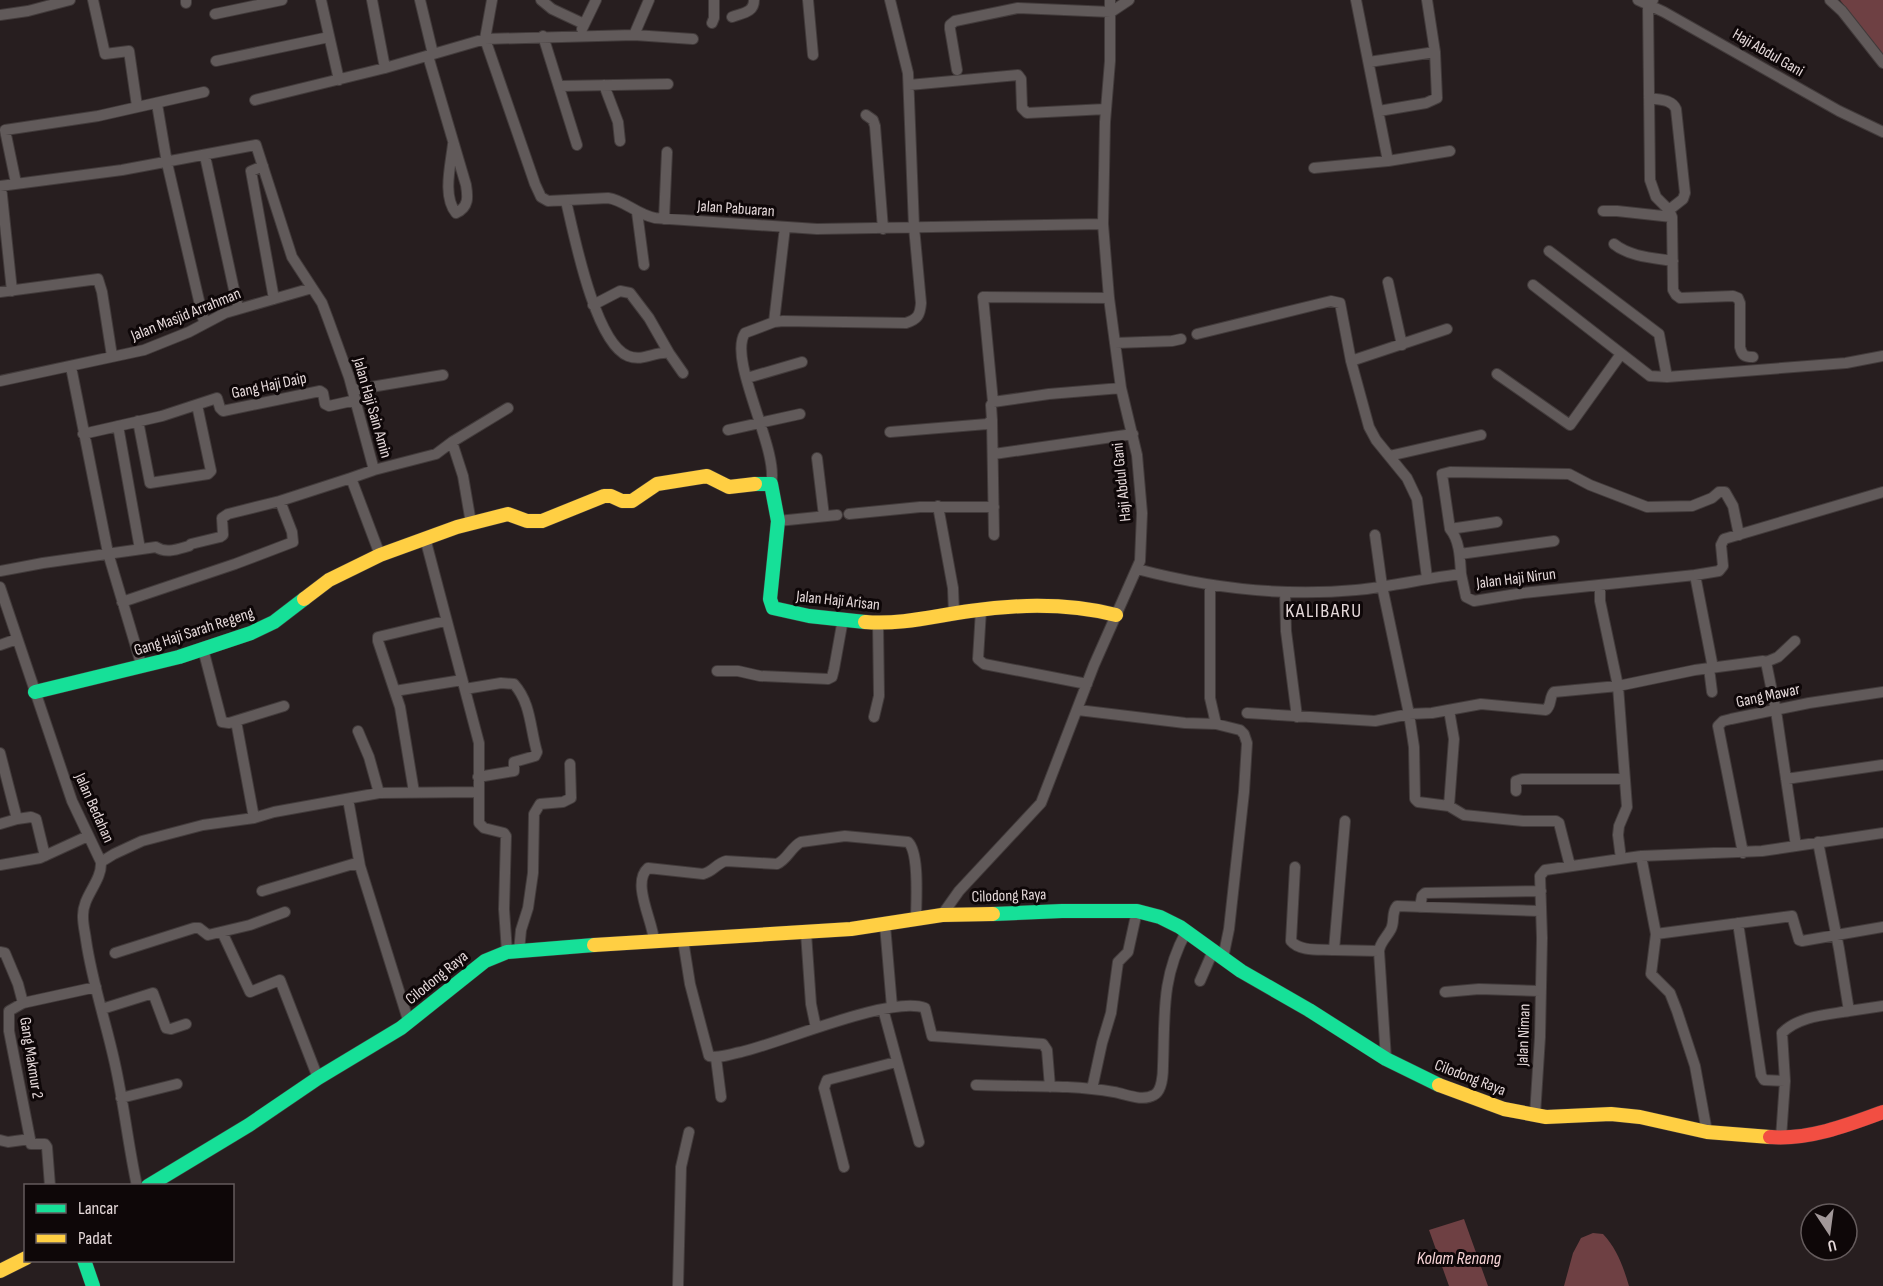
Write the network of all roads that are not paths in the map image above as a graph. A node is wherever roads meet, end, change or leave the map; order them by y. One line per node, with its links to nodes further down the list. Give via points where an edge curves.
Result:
1 (70, 0): 22 (street)
2 (93, 0): 52 (street, via 105,54 127,51 131,55)
3 (282, 0): 24 (street)
4 (321, 0): 32 (street)
5 (372, 0): 41 (street)
6 (420, 0): 36 (street)
7 (492, 0): 33 (street)
8 (541, 0): 28 (street)
9 (596, 0): 28 (street)
10 (649, 0): 30 (street)
11 (714, 0): 27 (street)
12 (754, 0): 26 (street, via 751,10)
13 (808, 0): 37 (street)
14 (890, 0): 46 (street)
15 (1110, 0): 23 (street, Haji Abdul Gani)
16 (1129, 0): 23 (street)
17 (1356, 0): 39 (street)
18 (1427, 0): 35 (street)
19 (1830, 0): 40 (street)
20 (1647, 2): 49 (street); 57 (street, Haji Abdul Gani)
21 (1017, 4): 23 (street); 42 (street, via 950,25)
22 (28, 5): 25 (street)
23 (1111, 12): 53 (street, Haji Abdul Gani)
24 (214, 14)
25 (0, 15)
26 (732, 17)
27 (712, 23)
28 (584, 24): 29 (street)
29 (579, 35): 30 (street); 31 (street)
30 (634, 35): 34 (street)
31 (543, 36): 33 (street); 47 (street)
32 (328, 38): 38 (street); 43 (street)
33 (485, 39): 36 (street); 70 (street, Jalan Pabuaran, via 541,197)
34 (693, 39)
35 (1436, 52): 39 (street); 54 (street, via 1437,98)
36 (430, 55): 41 (street); 59 (street)
37 (813, 55)
38 (216, 61)
39 (1369, 62): 54 (street)
40 (1883, 63)
41 (385, 68): 43 (street)
42 (957, 70)
43 (339, 80): 50 (street)
44 (668, 84): 45 (street)
45 (604, 85): 47 (street); 58 (street, via 618,122)
46 (909, 85): 53 (street, via 1018,75 1022,108 1027,113); 78 (street)
47 (560, 86): 60 (street)
48 (204, 92): 51 (street)
49 (1649, 98): 73 (street, via 1650,180 1656,197); 73 (street, via 1667,101 1676,109 1685,193)
50 (255, 100)
51 (157, 104): 52 (street); 65 (street)
52 (138, 106): 56 (street)
53 (1106, 109): 76 (street, Haji Abdul Gani)
54 (1379, 111): 64 (street)
55 (866, 115): 79 (street, via 875,126)
56 (2, 131): 68 (street)
57 (1883, 132)
58 (620, 141)
59 (453, 144): 59 (street, via 468,198 464,208 456,213 449,191)
60 (577, 145)
61 (1450, 151): 64 (street)
62 (667, 152): 74 (street)
63 (205, 156): 65 (street); 66 (street, Jalan Haji Sain Amin, via 256,145); 92 (street)
64 (1388, 161): 67 (street)
65 (167, 163): 68 (street); 93 (street)
66 (263, 166): 86 (street, Jalan Haji Sain Amin, via 292,257); 90 (street, via 251,171)
67 (1314, 168)
68 (16, 183): 69 (street)
69 (1, 186): 75 (street)
70 (566, 201): 72 (street, Jalan Pabuaran, via 615,199); 91 (street)
71 (1603, 211): 73 (street)
72 (637, 212): 74 (street, Jalan Pabuaran); 83 (street)
73 (1671, 213): 82 (street)
74 (664, 219): 77 (street, Jalan Pabuaran)
75 (3, 224): 87 (street)
76 (1103, 224): 78 (street, Jalan Pabuaran); 89 (street, Haji Abdul Gani)
77 (785, 227): 79 (street, Jalan Pabuaran); 94 (street)
78 (914, 227): 79 (street, Jalan Pabuaran); 94 (street, via 921,303 916,319 906,323)
79 (883, 229)
80 (1614, 244): 82 (street, via 1622,251)
81 (1549, 250): 112 (street, via 1659,334)
82 (1673, 261): 104 (street, via 1673,290 1680,298 1738,298 1742,353)
83 (644, 265)
84 (1388, 282): 99 (street)
85 (1533, 285): 101 (street)
86 (312, 288): 90 (street, Jalan Masjid Arrahman); 115 (street, Jalan Haji Sain Amin, via 328,319)
87 (12, 291): 88 (street); 102 (street, via 98,279)
88 (0, 292)
89 (1109, 298): 98 (street, Haji Abdul Gani); 116 (street, via 983,297)
90 (274, 299): 92 (street, Jalan Masjid Arrahman)
91 (593, 305): 100 (street, via 608,335 629,357); 100 (street, via 620,291 630,293)
92 (238, 308): 93 (street, Jalan Masjid Arrahman)
93 (204, 322): 102 (street, Jalan Masjid Arrahman, via 144,350)
94 (774, 322): 111 (street, via 741,338)
95 (1447, 329): 99 (street)
96 (1197, 334): 105 (street, via 1337,301)
97 (1181, 339): 98 (street)
98 (1115, 343): 114 (street, Haji Abdul Gani)
99 (1402, 345): 105 (street)
100 (669, 354): 108 (street)
101 (1621, 354): 109 (street, via 1570,424); 112 (street, via 1650,376)
102 (112, 356): 107 (street, Jalan Masjid Arrahman)
103 (1883, 356): 112 (street, via 1846,363)
104 (1753, 357)
105 (1351, 361): 131 (street, via 1369,427)
106 (802, 362): 111 (street)
107 (71, 367): 113 (street, Jalan Masjid Arrahman); 126 (street)
108 (682, 373)
109 (1497, 374)
110 (443, 375): 115 (street)
111 (747, 378): 122 (street)
112 (1668, 378)
113 (0, 381)
114 (1121, 388): 116 (street); 127 (street, Haji Abdul Gani)
115 (354, 395): 117 (street, Gang Haji Daip, via 329,406 320,391 223,411 217,399); 133 (street, Jalan Haji Sain Amin)
116 (993, 402): 120 (street)
117 (197, 405): 121 (street, Gang Haji Daip); 121 (street, via 211,471 208,474 150,483)
118 (508, 408): 129 (street)
119 (800, 414): 122 (street)
120 (992, 420): 125 (street, via 987,424); 130 (street)
121 (138, 421): 123 (street, Gang Haji Daip)
122 (759, 423): 124 (street); 135 (street, via 772,467)
123 (118, 426): 126 (street, Gang Haji Daip); 152 (street)
124 (728, 430)
125 (890, 432)
126 (83, 434): 153 (street)
127 (1133, 434): 130 (street); 156 (street, Haji Abdul Gani, via 1142,513)
128 (1481, 435): 131 (street)
129 (452, 442): 133 (street, via 436,454); 145 (street)
130 (994, 454): 139 (street)
131 (1389, 456): 160 (street, via 1407,478 1417,499)
132 (817, 458): 142 (street)
133 (374, 470): 134 (street, Jalan Haji Sain Amin)
134 (351, 478): 137 (street, Jalan Haji Sain Amin); 155 (street)
135 (771, 484): 143 (street, Jalan Haji Arisan); 145 (street, via 733,487 711,476 700,476 657,484 632,501 611,495 595,498 538,522 524,522 512,514)
136 (1883, 492): 149 (street)
137 (280, 501): 152 (street, Jalan Haji Sain Amin, via 223,516 220,537 174,550); 166 (street, via 293,542)
138 (938, 506): 139 (street); 140 (street); 168 (street)
139 (994, 507): 147 (street)
140 (849, 514)
141 (837, 515): 142 (street)
142 (824, 516): 143 (street)
143 (778, 521): 170 (street, Jalan Haji Arisan, via 771,606 791,613)
144 (1497, 522): 146 (street)
145 (471, 523): 150 (street)
146 (1450, 529): 149 (street, via 1442,474 1569,474 1647,507 1692,506 1725,492 1733,506); 154 (street)
147 (994, 535)
148 (1376, 535): 163 (street)
149 (1739, 535): 159 (street, Jalan Haji Nirun, via 1722,541 1722,568)
150 (425, 538): 155 (street); 171 (street)
151 (1554, 541): 154 (street)
152 (140, 549): 153 (street)
153 (108, 553): 157 (street); 166 (street)
154 (1460, 554): 158 (street)
155 (380, 555): 176 (street, Gang Haji Sarah Regeng, via 329,580 274,622)
156 (1137, 569): 161 (street, Jalan Haji Nirun); 169 (street, Haji Abdul Gani)
157 (0, 571)
158 (1461, 574): 160 (street, Jalan Haji Nirun); 164 (street, Jalan Haji Nirun, via 1466,597 1474,601)
159 (1695, 575): 164 (street, Jalan Haji Nirun); 179 (street)
160 (1427, 578): 163 (street, Jalan Haji Nirun)
161 (1210, 585): 165 (street, Jalan Haji Nirun); 197 (street, via 1210,698)
162 (0, 586): 173 (street, Jalan Bedahan)
163 (1382, 586): 165 (street, Jalan Haji Nirun); 193 (street)
164 (1600, 586): 183 (street)
165 (1285, 592): 195 (street)
166 (122, 602): 178 (street)
167 (981, 610): 168 (street, Jalan Haji Arisan); 169 (street, Jalan Haji Arisan, via 1078,607); 182 (street, via 978,659 984,664)
168 (954, 614): 172 (street, Jalan Haji Arisan)
169 (1116, 615): 182 (street, Haji Abdul Gani)
170 (843, 619): 172 (street, Jalan Haji Arisan); 180 (street, via 832,677 828,679)
171 (446, 621): 181 (street); 184 (street, via 378,637)
172 (878, 623): 194 (street, via 879,696)
173 (17, 639): 175 (street); 185 (street, Jalan Bedahan)
174 (1795, 641): 177 (street)
175 (0, 645)
176 (203, 649): 178 (street, Gang Haji Sarah Regeng); 196 (street, via 222,722)
177 (1766, 662): 179 (street); 191 (street)
178 (142, 667): 185 (street, Gang Haji Sarah Regeng)
179 (1711, 668): 183 (street); 186 (street)
180 (717, 671)
181 (464, 684): 184 (street); 202 (street, via 479,743); 202 (street, via 514,684 528,707 537,752 514,762 514,771)
182 (1087, 684): 189 (street, Haji Abdul Gani)
183 (1618, 686): 190 (street, via 1554,692 1546,710 1481,704); 203 (street)
184 (395, 691): 206 (street)
185 (36, 692): 216 (street, Jalan Bedahan, via 72,801)
186 (1712, 692)
187 (1883, 692): 191 (street, Gang Mawar)
188 (284, 706): 196 (street)
189 (1077, 710): 197 (street); 234 (street, Haji Abdul Gani, via 1041,803 959,891)
190 (1449, 710): 193 (street); 210 (street, via 1454,738)
191 (1776, 711): 204 (street); 219 (street, Gang Mawar, via 1723,721 1718,726)
192 (1247, 712): 195 (street)
193 (1409, 714): 195 (street, via 1376,721); 210 (street, via 1415,799)
194 (874, 717)
195 (1297, 717)
196 (236, 721): 211 (street)
197 (1216, 724): 251 (street, via 1240,730 1247,743 1230,929)
198 (358, 731): 208 (street)
199 (0, 753): 212 (street)
200 (570, 764): 247 (street, via 571,798 540,804 534,814 533,873)
201 (1882, 765): 204 (street)
202 (478, 777): 207 (street)
203 (1625, 779): 205 (street, via 1522,779 1516,781); 222 (street, via 1627,807 1618,835)
204 (1786, 779): 218 (street)
205 (1516, 791)
206 (414, 792): 207 (street); 208 (street)
207 (478, 792): 247 (street, via 477,817 481,826 506,836 504,909)
208 (378, 793): 209 (street)
209 (348, 799): 211 (street); 225 (street)
210 (1449, 806): 226 (street, via 1464,815 1556,821)
211 (254, 818): 223 (street, via 168,833 126,848)
212 (16, 819): 214 (street); 220 (street, via 36,819)
213 (1345, 821): 246 (street)
214 (0, 824)
215 (1883, 833): 217 (street)
216 (88, 836): 220 (street); 223 (street, Jalan Bedahan)
217 (1818, 842): 218 (street); 243 (street)
218 (1796, 846): 219 (street)
219 (1743, 853): 221 (street)
220 (45, 856): 224 (street)
221 (1641, 856): 222 (street); 242 (street)
222 (1621, 859): 226 (street)
223 (102, 862): 253 (street, Jalan Bedahan, via 82,917)
224 (0, 865)
225 (360, 866): 228 (street, via 353,864); 261 (street)
226 (1570, 866): 229 (street, via 1545,870 1540,876)
227 (1295, 867): 246 (street, via 1291,941 1300,948)
228 (262, 891)
229 (1541, 891): 230 (street, via 1425,893); 232 (street, Jalan Niman)
230 (1420, 908): 232 (street); 248 (street, via 1397,906 1393,910 1392,928)
231 (1137, 911): 234 (street, Cilodong Raya); 240 (street, Cilodong Raya, via 1160,917); 272 (street, via 1128,952 1118,962 1111,1013)
232 (1540, 911): 254 (street, Jalan Niman)
233 (285, 912): 239 (street)
234 (942, 915): 235 (street, Cilodong Raya)
235 (916, 920): 237 (street, Cilodong Raya); 245 (street, via 912,845 845,836 801,843 777,864 726,861 704,874 648,868 641,885)
236 (1738, 923): 242 (street); 243 (street, via 1792,916 1800,941); 268 (street, via 1761,1075 1767,1081)
237 (885, 925): 241 (street, Cilodong Raya); 258 (street)
238 (1883, 927): 243 (street)
239 (222, 932): 250 (street, via 208,935 194,928); 267 (street, via 250,992 280,980)
240 (1186, 932): 251 (street, Cilodong Raya); 272 (street, via 1176,951 1165,991 1163,1073 1158,1092 1142,1098)
241 (806, 933): 244 (street, Cilodong Raya); 263 (street)
242 (1656, 934): 278 (street, via 1650,974 1670,993 1677,1011 1695,1065)
243 (1836, 934): 260 (street)
244 (683, 940): 245 (street, Cilodong Raya); 264 (street, via 709,1056)
245 (654, 941): 247 (street, Cilodong Raya)
246 (1334, 950): 248 (street)
247 (518, 951): 261 (street, Cilodong Raya, via 485,961)
248 (1379, 951): 265 (street)
249 (0, 952): 256 (street, via 5,953 10,963)
250 (115, 953)
251 (1218, 955): 252 (street); 265 (street, Cilodong Raya)
252 (1200, 981)
253 (96, 987): 256 (street, Gang Makmur 2); 259 (street, Jalan Bedahan)
254 (1540, 991): 255 (street); 276 (street, Jalan Niman)
255 (1445, 992)
256 (23, 1003): 280 (street, Gang Makmur 2, via 10,1008 9,1031)
257 (1883, 1006): 260 (street)
258 (887, 1008): 263 (street); 266 (street); 271 (street, via 925,1008 932,1036 1043,1044)
259 (102, 1009): 262 (street, via 153,993 166,1028); 274 (street, Jalan Bedahan)
260 (1849, 1011): 268 (street, via 1802,1021 1782,1033)
261 (409, 1023): 267 (street, Cilodong Raya)
262 (186, 1024)
263 (816, 1028): 264 (street)
264 (716, 1058): 273 (street)
265 (1386, 1059): 276 (street, Cilodong Raya, via 1453,1090 1504,1109)
266 (896, 1062): 282 (street); 283 (street, via 825,1083)
267 (318, 1078): 286 (street, Cilodong Raya, via 249,1125)
268 (1785, 1081): 279 (street)
269 (177, 1084): 274 (street)
270 (976, 1085): 271 (street)
271 (1050, 1087): 272 (street)
272 (1092, 1089)
273 (721, 1097)
274 (121, 1098): 285 (street, Jalan Bedahan)
275 (1883, 1112): 279 (street, Cilodong Raya, via 1838,1129)
276 (1535, 1115): 278 (street, Cilodong Raya, via 1561,1118 1611,1114)
277 (689, 1132): 291 (street, via 681,1167)
278 (1707, 1132): 279 (street, Cilodong Raya)
279 (1781, 1138)
280 (30, 1139): 281 (street); 284 (street, via 33,1145 42,1143 47,1147)
281 (0, 1140)
282 (919, 1142)
283 (844, 1167)
284 (50, 1184)
285 (137, 1184)
286 (150, 1184)
287 (24, 1259): 289 (street)
288 (85, 1262): 290 (street)
289 (0, 1271)
290 (93, 1286)
291 (678, 1286)

